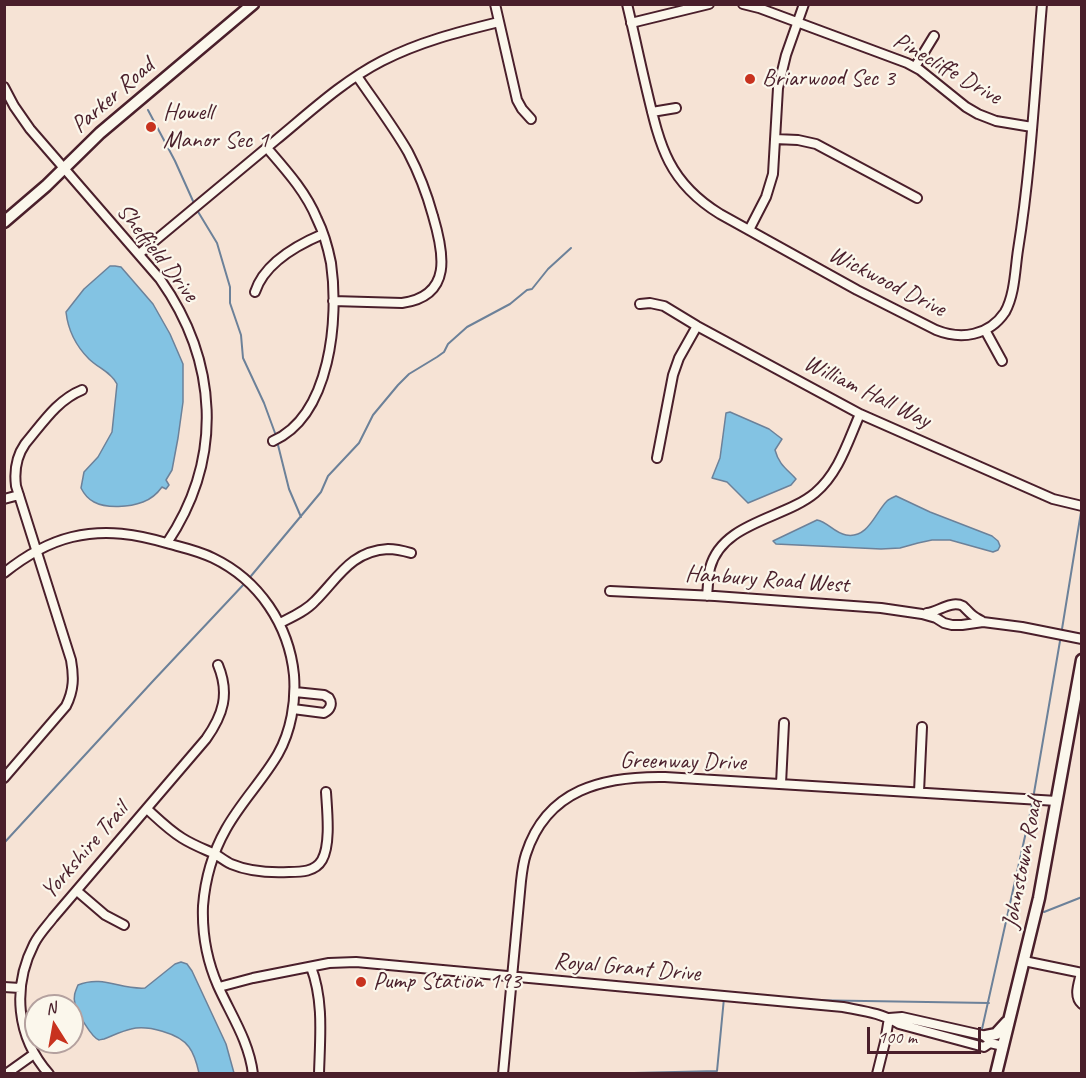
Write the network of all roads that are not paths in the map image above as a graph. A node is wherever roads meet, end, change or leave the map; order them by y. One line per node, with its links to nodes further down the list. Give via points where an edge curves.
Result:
1 (253, 4): 21 (main road, Parker Road)
2 (495, 4): 8 (street)
3 (627, 4): 9 (street, Wickwood Drive)
4 (709, 4): 9 (street)
5 (743, 4): 10 (street, Pinecliffe Drive)
6 (804, 4): 10 (street)
7 (1042, 4): 18 (street)
8 (499, 22): 13 (street, via 424,42); 17 (street, via 518,100)
9 (631, 22): 16 (street, Wickwood Drive)
10 (798, 22): 12 (street, Pinecliffe Drive); 19 (street, via 778,88)
11 (934, 36): 12 (street)
12 (915, 67): 18 (street, Pinecliffe Drive, via 978,114)
13 (357, 76): 20 (street); 28 (street, via 401,140 422,181 442,264 433,288 411,302)
14 (4, 87): 21 (street, Sheffield Drive, via 30,129)
15 (676, 108): 16 (street)
16 (652, 112): 24 (street, Wickwood Drive, via 666,157 680,180 709,207)
17 (531, 119)
18 (1032, 127): 31 (street, via 1012,294 1001,316)
19 (775, 139): 22 (street, via 816,144); 24 (street, via 771,182)
20 (267, 148): 25 (street, via 305,196); 26 (street)
21 (64, 168): 23 (main road, Parker Road); 26 (street, Sheffield Drive)
22 (917, 198)
23 (4, 222)
24 (749, 230): 31 (street, Wickwood Drive, via 936,330 962,336)
25 (323, 234): 27 (street, via 288,252 264,273); 28 (street, via 331,262)
26 (139, 254): 40 (street, Sheffield Drive, via 170,293 189,328 202,369 206,399 206,434 199,474 188,506)
27 (255, 292)
28 (333, 301): 35 (street, via 328,353 315,396 302,419)
29 (640, 304): 30 (street, William Hall Way, via 664,306)
30 (697, 326): 34 (street, William Hall Way); 36 (street, via 673,375)
31 (985, 330): 32 (street)
32 (1002, 361)
33 (82, 390): 37 (street, via 58,405 21,449 15,465)
34 (860, 414): 39 (street, William Hall Way, via 1053,500); 45 (street, via 838,464 815,493 741,531 722,546 710,568)
35 (273, 441)
36 (657, 458)
37 (19, 495): 38 (street); 41 (street)
38 (4, 499)
39 (1082, 506)
40 (167, 543): 41 (street, via 135,534 100,533 71,537); 48 (street, via 200,552 233,569 267,602)
41 (36, 551): 43 (street); 56 (street, via 74,680 63,711)
42 (411, 553): 48 (street, via 389,549 357,558 309,607)
43 (4, 573)
44 (610, 591): 45 (street, Hanbury Road West)
45 (707, 596): 46 (street, Hanbury Road West)
46 (922, 614): 47 (street, Hanbury Road West, via 952,625); 47 (street, Hanbury Road West, via 955,604)
47 (983, 622): 49 (street, Hanbury Road West)
48 (280, 623): 52 (street, via 289,646)
49 (1082, 639)
50 (1082, 660): 60 (main road, Johnstown Road)
51 (218, 665): 61 (street, Yorkshire Trail, via 225,688 220,716 206,739)
52 (295, 692): 53 (street); 53 (street, via 324,695 331,703 324,713)
53 (293, 709): 62 (street, via 278,754 227,827)
54 (784, 723): 57 (street)
55 (922, 727): 59 (street)
56 (4, 778)
57 (781, 784): 59 (street, Greenway Drive); 68 (street, Greenway Drive, via 628,778 591,786 564,800 545,818 526,852)
58 (326, 792): 62 (street, via 325,852 311,870 254,871)
59 (919, 792): 60 (street, Greenway Drive)
60 (1057, 801): 65 (main road, Johnstown Road)
61 (147, 809): 62 (street, via 180,837); 63 (street, Yorkshire Trail)
62 (214, 854): 70 (street, via 205,891 203,926 209,961)
63 (76, 891): 64 (street); 71 (street, Yorkshire Trail, via 35,942 23,969)
64 (124, 925)
65 (1024, 961): 67 (street); 74 (main road, Johnstown Road)
66 (311, 967): 68 (street, Royal Grant Drive, via 356,962); 70 (street, Royal Grant Drive); 82 (street, via 320,1005)
67 (1081, 973): 72 (street, via 1077,995)
68 (512, 977): 73 (street, Royal Grant Drive, via 843,1007); 83 (street, Greenway Drive)
69 (4, 987): 71 (street)
70 (219, 987): 81 (street, via 245,1043)
71 (20, 988): 75 (street, Yorkshire Trail)
72 (1082, 1004)
73 (889, 1018): 76 (street, Royal Grant Drive, via 902,1017); 84 (street)
74 (1010, 1019): 76 (main road); 77 (main road, Johnstown Road)
75 (24, 1029)
76 (988, 1040): 77 (street, Royal Grant Drive)
77 (1003, 1046): 85 (main road, Johnstown Road)
78 (34, 1054): 79 (street); 80 (street, Yorkshire Trail)
79 (6, 1074)
80 (49, 1074)
81 (253, 1074)
82 (319, 1074)
83 (503, 1074)
84 (877, 1074)
85 (996, 1074)

